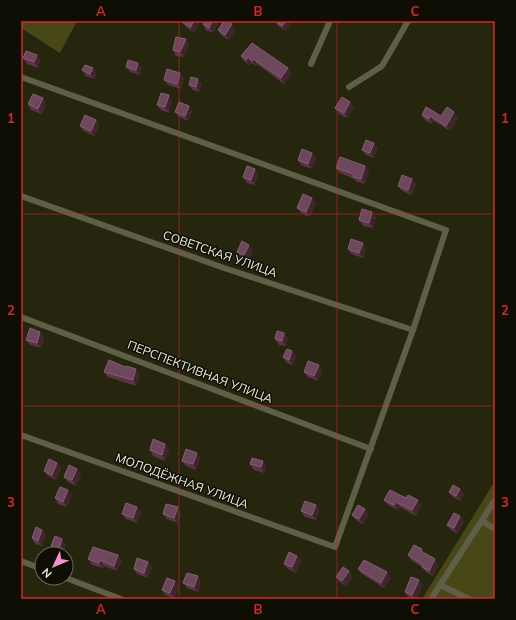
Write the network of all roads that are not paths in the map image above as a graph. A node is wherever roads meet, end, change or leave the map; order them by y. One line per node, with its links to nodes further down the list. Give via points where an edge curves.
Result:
1 (330, 21): 3 (street)
2 (408, 21): 5 (street, via 382,66)
3 (311, 64)
4 (21, 77): 8 (street, via 446,230)
5 (349, 87)
6 (21, 196): 8 (street, СОВЕТСКАЯ УЛИЦА, via 227,269)
7 (21, 317): 10 (street, ПЕРСПЕКТИВНАЯ УЛИЦА)
8 (413, 330): 10 (street)
9 (21, 435): 10 (street, МОЛОДЁЖНАЯ УЛИЦА, via 335,547)
10 (371, 449)
11 (495, 500): 12 (street)
12 (482, 521): 13 (street); 17 (street)
13 (495, 529)
14 (21, 561): 15 (street)
15 (34, 566)
16 (74, 581): 18 (street)
17 (440, 585): 19 (street); 20 (street)
18 (121, 599)
19 (431, 599)
20 (469, 599)

